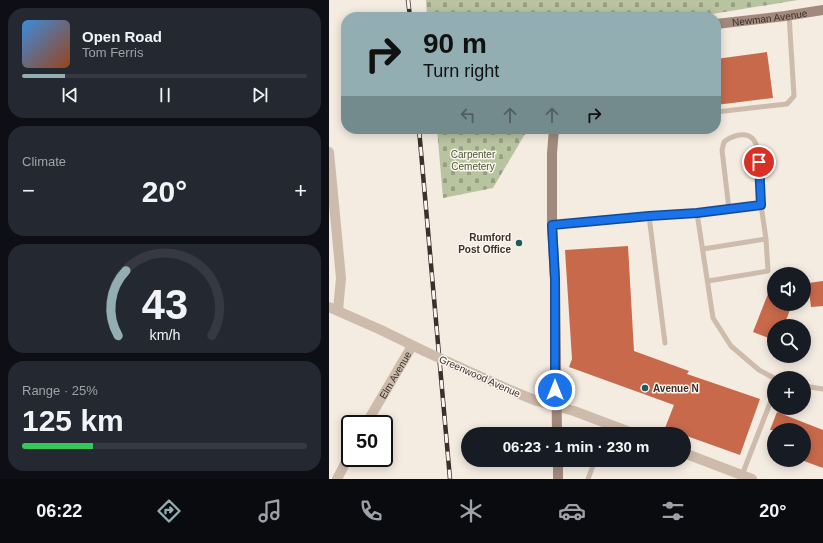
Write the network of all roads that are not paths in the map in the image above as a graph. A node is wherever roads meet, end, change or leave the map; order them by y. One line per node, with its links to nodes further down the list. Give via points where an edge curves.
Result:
1 (823, 10): 2 (main road, Newman Avenue)
2 (789, 15): 3 (main road, Newman Avenue); 4 (lane, via 794,96 787,104)
3 (721, 23)
4 (721, 111)
5 (554, 134): 11 (main road)
6 (329, 152): 15 (street, via 341,278)
7 (761, 205): 8 (lane); 8 (lane, via 757,148 754,140 747,135 731,137 724,142 722,150); 12 (lane)
8 (729, 209): 9 (lane)
9 (697, 213): 10 (lane); 13 (lane)
10 (649, 216): 11 (lane); 16 (lane)
11 (552, 225): 21 (main road)
12 (766, 239): 13 (lane); 14 (lane, via 768,271)
13 (703, 249): 14 (lane)
14 (708, 281): 18 (lane, via 713,318 731,346)
15 (333, 308): 17 (street, Greenwood Avenue)
16 (665, 343)
17 (412, 346): 21 (street, Greenwood Avenue, bridge, via 510,390 537,401); 23 (street, Elm Avenue)
18 (767, 374)
19 (811, 388): 20 (lane)
20 (823, 389)
21 (556, 405): 24 (main road); 25 (street, Greenwood Avenue)
22 (767, 411): 30 (lane)
23 (371, 415)
24 (557, 427)
25 (603, 427)
26 (691, 456): 30 (street)
27 (343, 467): 31 (street)
28 (558, 467): 32 (main road)
29 (592, 467): 33 (lane)
30 (742, 475): 34 (street)
31 (337, 479)
32 (558, 479)
33 (588, 479)
34 (752, 479)

